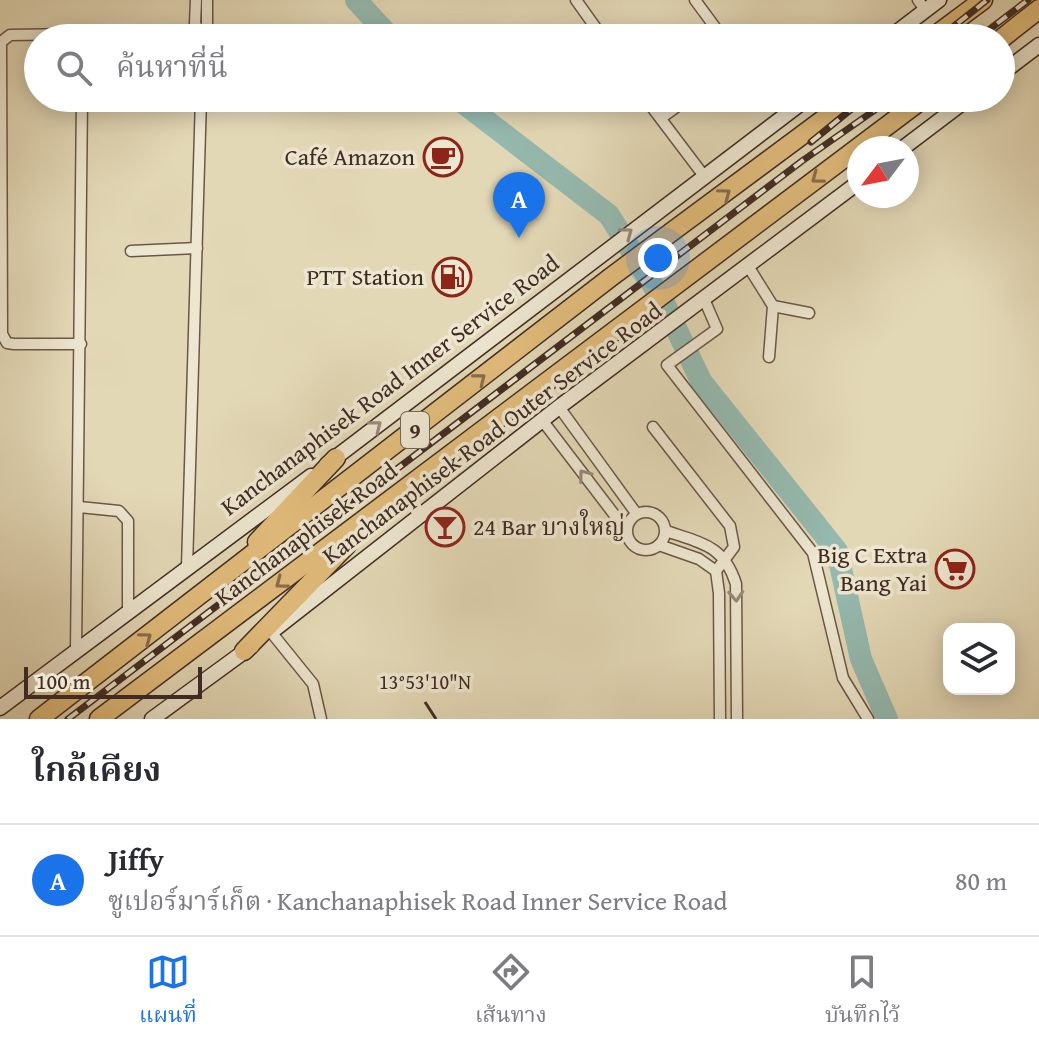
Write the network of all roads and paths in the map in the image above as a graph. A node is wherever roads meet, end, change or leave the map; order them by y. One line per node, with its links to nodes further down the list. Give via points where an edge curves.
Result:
1 (196, 0): 9 (street)
2 (207, 0): 10 (street)
3 (577, 0): 11 (street)
4 (695, 0): 12 (street)
5 (939, 0): 7 (main road)
6 (983, 0): 14 (highway)
7 (922, 5): 13 (main road)
8 (1039, 9): 15 (highway)
9 (195, 24)
10 (207, 24)
11 (593, 24)
12 (713, 24)
13 (903, 24)
14 (951, 24)
15 (1015, 28)
16 (24, 35): 18 (street, via 6,35)
17 (1039, 45): 19 (main road)
18 (0, 60): 38 (street, via 2,334 14,344)
19 (1015, 63)
20 (82, 112): 38 (street)
21 (201, 112): 32 (street)
22 (656, 112): 28 (street)
23 (669, 112): 28 (street)
24 (789, 112): 30 (main road, Kanchanaphisek Road Inner Service Road)
25 (833, 112): 53 (highway, Kanchanaphisek Road / 9, one-way to 25, via 611,277)
26 (905, 112): 44 (highway, Kanchanaphisek Road / 9, one-way to 44)
27 (951, 112): 29 (main road)
28 (661, 118): 30 (street)
29 (919, 136)
30 (704, 176): 43 (main road, Kanchanaphisek Road Inner Service Road, one-way to 30)
31 (847, 191): 34 (main road, Kanchanaphisek Road Outer Service Road)
32 (197, 248): 33 (street); 51 (street)
33 (131, 251)
34 (748, 266): 35 (main road, Kanchanaphisek Road Outer Service Road); 36 (street)
35 (700, 302): 40 (main road, Kanchanaphisek Road Outer Service Road); 65 (street, via 717,329 667,365 813,553 843,678)
36 (773, 306): 37 (street); 39 (street)
37 (809, 313)
38 (81, 344): 45 (street)
39 (769, 357)
40 (559, 407): 41 (main road, Kanchanaphisek Road Outer Service Road); 46 (street)
41 (542, 420): 47 (street, one-way to 41); 55 (main road, Kanchanaphisek Road Outer Service Road)
42 (653, 427): 50 (street, via 730,526 734,547)
43 (336, 458): 51 (main road, Kanchanaphisek Road Inner Service Road); 53 (highway)
44 (388, 503): 57 (highway); 60 (highway, Kanchanaphisek Road / 9, one-way to 60)
45 (79, 507): 54 (street, via 119,511 128,521); 56 (street)
46 (636, 513): 47 (street); 48 (street, via 656,514)
47 (626, 530): 49 (street, via 636,548 645,551)
48 (666, 531): 49 (street); 50 (street)
49 (659, 545): 52 (street)
50 (726, 559): 52 (street); 64 (street, one-way to 64, via 736,584)
51 (187, 567): 54 (main road, Kanchanaphisek Road Inner Service Road)
52 (716, 571): 63 (street)
53 (219, 582): 59 (highway, Kanchanaphisek Road / 9, one-way to 53)
54 (128, 611): 56 (main road, Kanchanaphisek Road Inner Service Road)
55 (271, 632): 57 (main road, Kanchanaphisek Road Outer Service Road); 62 (street, via 313,684)
56 (76, 650): 58 (main road, Kanchanaphisek Road Inner Service Road)
57 (244, 651): 61 (main road, Kanchanaphisek Road Outer Service Road)
58 (0, 708)
59 (39, 719)
60 (99, 719)
61 (152, 719)
62 (321, 719)
63 (720, 719)
64 (737, 719)
65 (868, 719)

